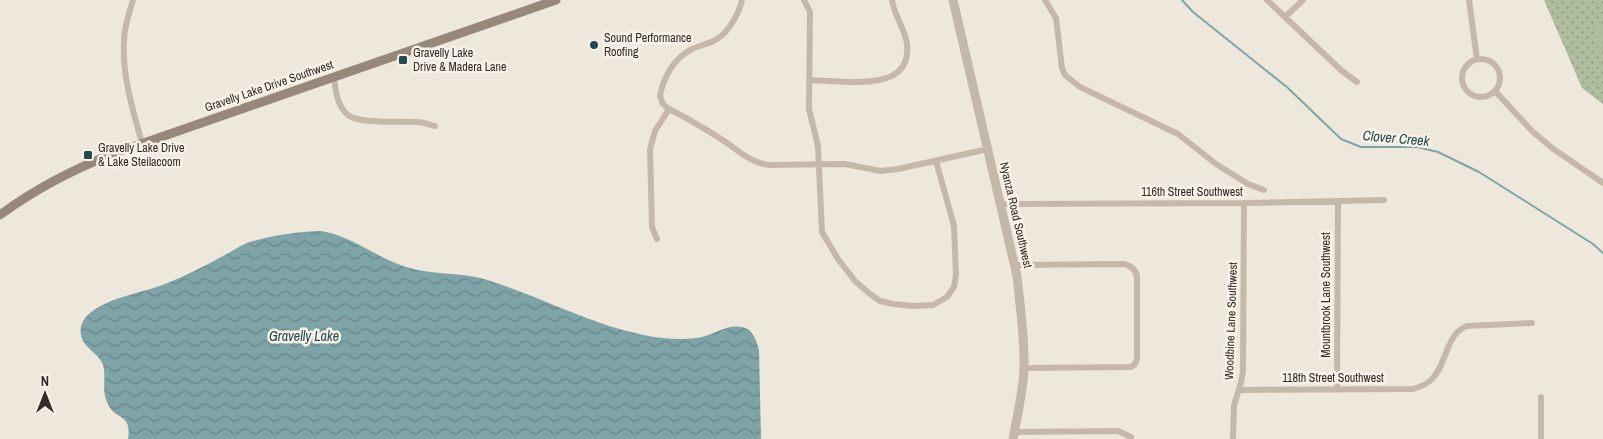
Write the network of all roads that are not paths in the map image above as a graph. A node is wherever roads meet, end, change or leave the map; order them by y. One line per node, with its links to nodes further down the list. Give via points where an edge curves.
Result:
1 (132, 0): 19 (street, via 124,46 128,91)
2 (556, 0): 13 (main road, Gravelly Lake Drive Southwest)
3 (742, 0): 17 (street, via 719,38 691,49 670,69 660,96)
4 (804, 0): 14 (street, via 810,12)
5 (892, 0): 14 (street, via 907,46 905,60 896,73 889,79 874,82)
6 (953, 0): 20 (street, Nyanza Road Southwest)
7 (1045, 0): 24 (street, via 1056,18 1062,68 1073,82 1178,134 1216,164)
8 (1267, 0): 11 (street)
9 (1303, 0): 11 (street)
10 (1469, 0): 12 (street)
11 (1285, 17): 15 (street)
12 (1477, 60): 16 (street, via 1489,61 1498,69 1500,80); 16 (street, via 1463,72 1463,85 1478,97)
13 (334, 76): 18 (street, via 341,106 350,117); 19 (main road, Gravelly Lake Drive Southwest)
14 (809, 80): 22 (street, via 810,114)
15 (1357, 82)
16 (1495, 91): 23 (street, via 1532,131)
17 (669, 109): 22 (street, via 760,164); 30 (street, via 655,131 650,149 652,227)
18 (435, 126)
19 (142, 143): 29 (main road, Gravelly Lake Drive Southwest, via 86,164 25,197)
20 (988, 149): 21 (street); 28 (street, Nyanza Road Southwest)
21 (936, 160): 22 (street, via 881,171 845,164); 22 (street, via 955,233 956,275 952,291 945,299 923,306 876,299 855,281 838,259 822,232)
22 (820, 165)
23 (1603, 183)
24 (1264, 190)
25 (1384, 200): 26 (street, 116th Street Southwest)
26 (1338, 202): 27 (street, 116th Street Southwest); 34 (street, Mountbrook Lane Southwest)
27 (1244, 203): 28 (street, 116th Street Southwest); 35 (street, Woodbine Lane Southwest)
28 (1000, 204): 31 (street, Nyanza Road Southwest)
29 (0, 215)
30 (656, 239)
31 (1015, 265): 33 (street, Nyanza Road Southwest); 33 (street, via 1124,264 1131,267 1137,277 1135,364 1127,368)
32 (1532, 323): 34 (street, 118th Street Southwest, via 1462,328 1454,336 1434,377 1413,389)
33 (1024, 368): 37 (street, Nyanza Road Southwest)
34 (1337, 388): 35 (street, 118th Street Southwest)
35 (1239, 390): 39 (street, Woodbine Lane Southwest, via 1234,405)
36 (1541, 397): 40 (street)
37 (1014, 436): 38 (street, via 1118,431)
38 (1131, 437)
39 (1233, 439)
40 (1542, 439)

